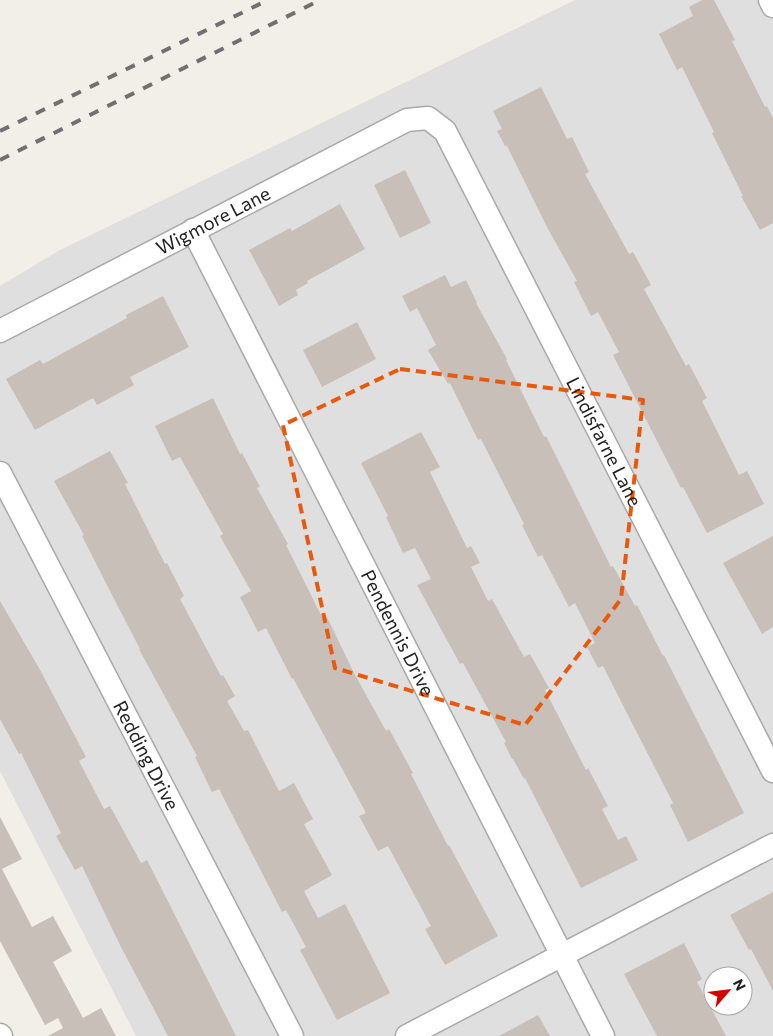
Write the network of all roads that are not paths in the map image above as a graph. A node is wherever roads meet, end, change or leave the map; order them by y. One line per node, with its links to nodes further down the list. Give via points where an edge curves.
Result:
1 (770, 0): 2 (street)
2 (773, 6)
3 (428, 118): 4 (street, Wigmore Lane, via 407,120); 7 (street, Lindisfarne Lane, via 445,131)
4 (193, 230): 5 (street, Wigmore Lane); 9 (street, Pendennis Drive)
5 (0, 331)
6 (0, 473): 10 (street, Redding Drive)
7 (773, 771)
8 (773, 846): 9 (street)
9 (563, 955): 11 (street); 12 (street, Pendennis Drive)
10 (292, 1036)
11 (407, 1036)
12 (604, 1036)

